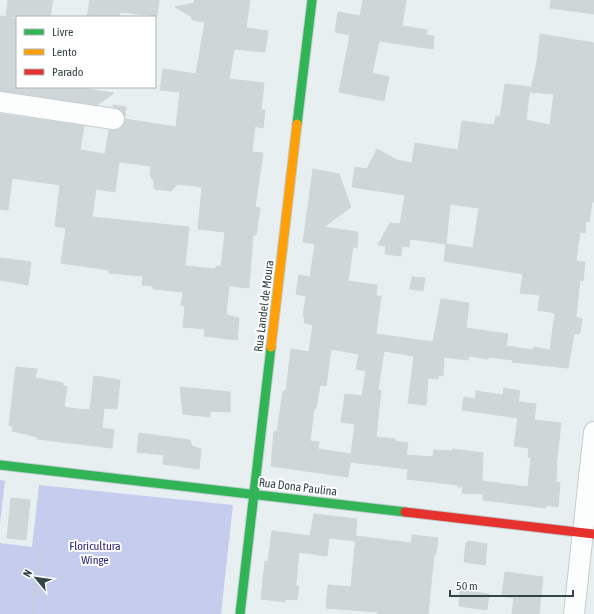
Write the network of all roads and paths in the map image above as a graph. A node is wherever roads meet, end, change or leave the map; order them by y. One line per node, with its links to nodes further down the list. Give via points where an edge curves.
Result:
1 (312, 0): 6 (street, Rua Landel de Moura)
2 (0, 102): 3 (street)
3 (114, 119)
4 (594, 432): 7 (street)
5 (0, 465): 6 (street, Rua Dona Paulina)
6 (253, 494): 7 (street, Rua Dona Paulina); 10 (street, Rua Landel de Moura)
7 (588, 533): 11 (street)
8 (40, 548): 9 (path)
9 (33, 614)
10 (240, 614)
11 (574, 614)

